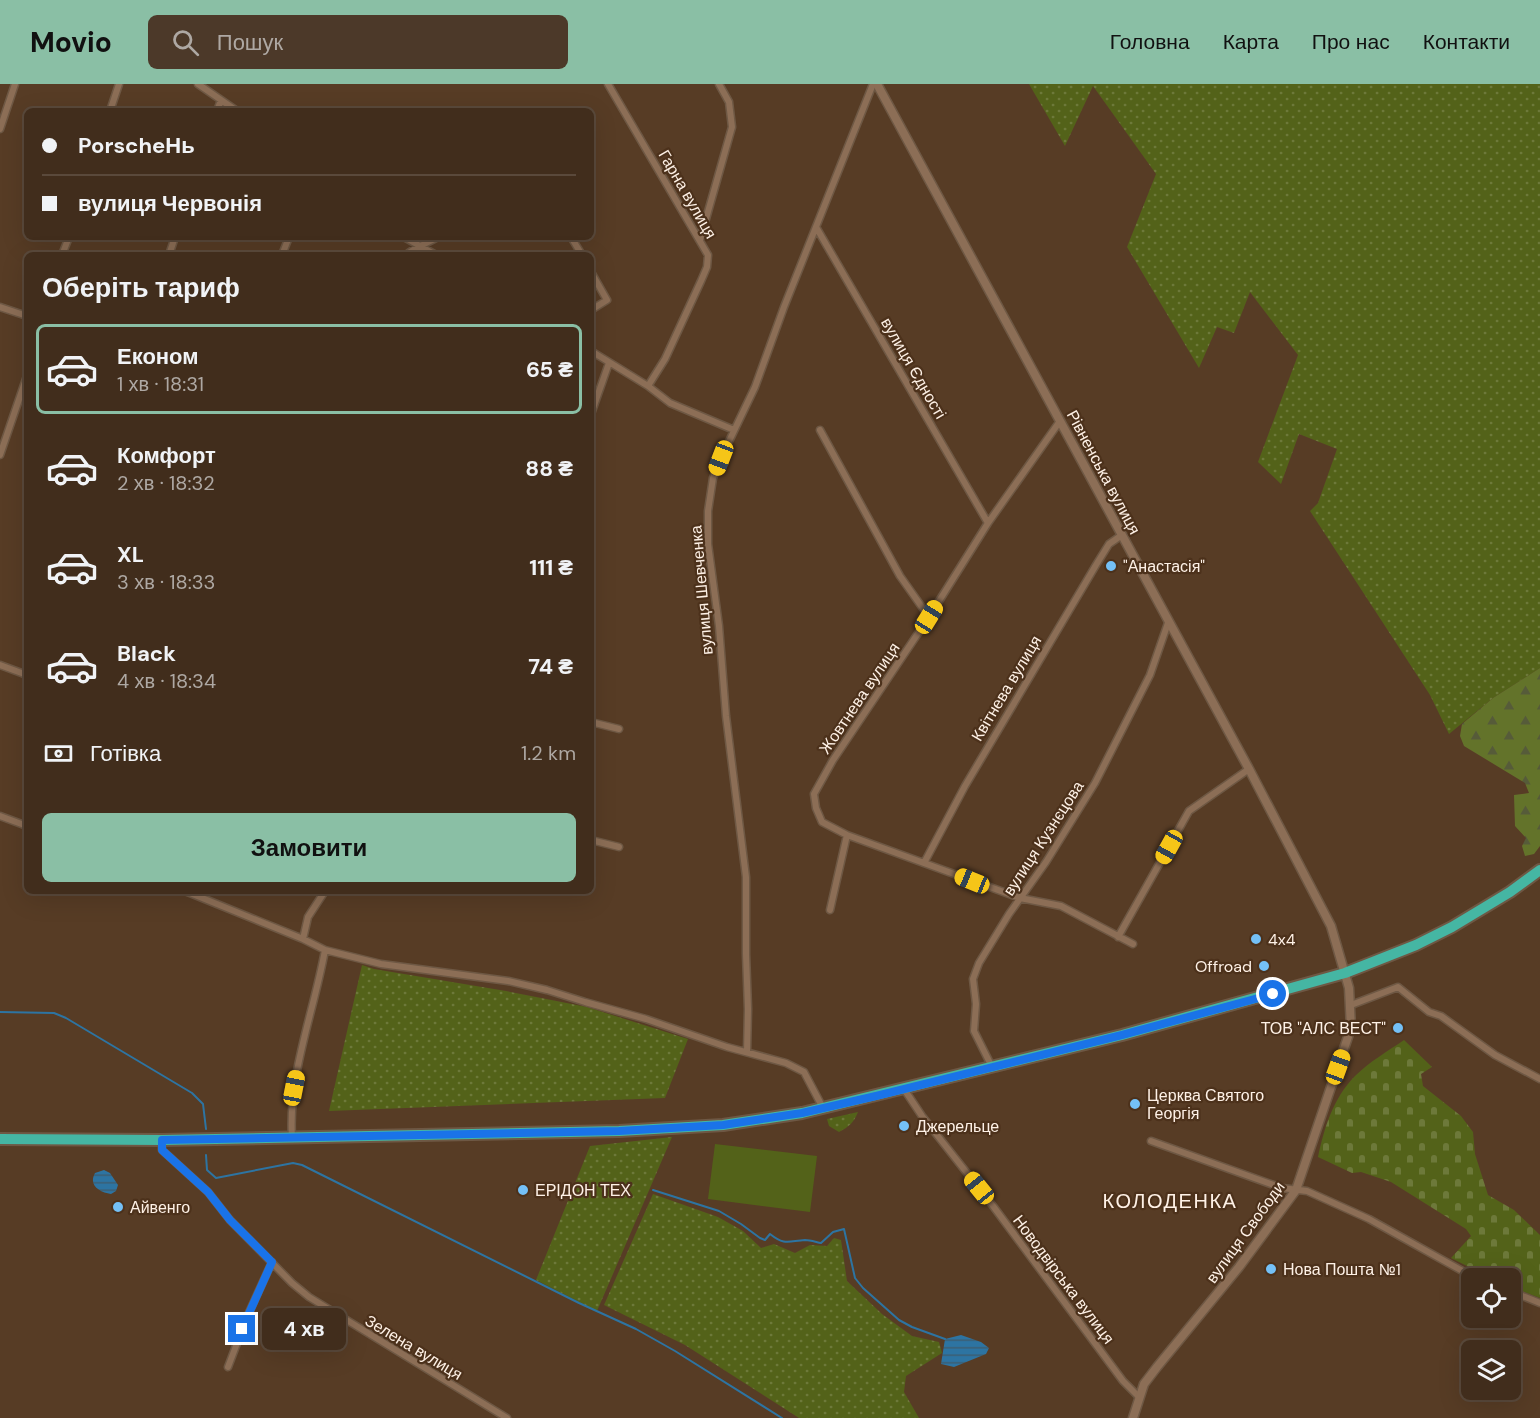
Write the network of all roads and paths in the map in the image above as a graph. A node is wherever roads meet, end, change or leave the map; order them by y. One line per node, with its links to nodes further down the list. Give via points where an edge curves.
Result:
1 (15, 84): 11 (street)
2 (119, 84): 8 (street)
3 (198, 84): 7 (street)
4 (608, 84): 15 (street, Гарна вулиця)
5 (720, 84): 15 (street, via 729,102 732,127)
6 (875, 84): 12 (street, вулиця Шевченка); 28 (main road, Рівненська вулиця)
7 (220, 100): 9 (street); 10 (street)
8 (111, 108)
9 (218, 108)
10 (232, 108)
11 (0, 129)
12 (816, 227): 29 (street, вулиця Шевченка, via 755,387); 32 (street, вулиця Єдності)
13 (409, 240): 16 (street)
14 (433, 240): 16 (street)
15 (700, 240): 26 (street, Гарна вулиця, via 708,255 707,267 665,359)
16 (422, 247): 17 (street); 18 (street)
17 (409, 252)
18 (431, 252)
19 (594, 277): 21 (street, via 607,300)
20 (0, 307): 22 (street)
21 (594, 308)
22 (24, 315)
23 (594, 353): 24 (street)
24 (609, 363): 26 (street); 27 (street)
25 (24, 384): 31 (street)
26 (648, 386): 29 (street, via 670,403)
27 (594, 406)
28 (1060, 421): 32 (street, Жовтнева вулиця); 33 (main road, Рівненська вулиця)
29 (734, 430): 58 (street, вулиця Шевченка, via 713,478 708,544 746,877)
30 (820, 430): 34 (street, via 900,576)
31 (0, 455)
32 (988, 523): 34 (street, Жовтнева вулиця)
33 (1122, 535): 35 (main road, Рівненська вулиця); 46 (street, Квітнева вулиця, via 1109,544 1096,565 970,777)
34 (929, 617): 43 (street, Жовтнева вулиця, via 814,794 822,822)
35 (1168, 623): 40 (main road, Рівненська вулиця); 50 (street, вулиця Кузнєцова, via 1150,675 1095,783)
36 (0, 665): 37 (street)
37 (24, 673)
38 (594, 723): 39 (street)
39 (618, 729)
40 (1249, 769): 52 (street, via 1189,811); 56 (main road, Рівненська вулиця, via 1331,926)
41 (0, 816): 42 (street)
42 (24, 825)
43 (847, 835): 46 (street, Жовтнева вулиця); 51 (street)
44 (594, 841): 45 (street)
45 (620, 848)
46 (924, 863): 50 (street, Жовтнева вулиця)
47 (1540, 870): 56 (highway, via 1452,927)
48 (191, 894): 53 (street)
49 (323, 894): 53 (street, via 308,917)
50 (1020, 898): 52 (street, Жовтнева вулиця, via 1061,906); 59 (street, вулиця Кузнєцова, via 973,979 974,1031)
51 (830, 910)
52 (1118, 937): 54 (street, Жовтнева вулиця)
53 (303, 939): 55 (street)
54 (1133, 944)
55 (325, 950): 58 (street, via 381,964 547,990); 63 (street, via 294,1088)
56 (1345, 973): 57 (main road, вулиця Свободи); 59 (highway)
57 (1351, 1005): 60 (street, via 1398,987 1429,1012); 67 (main road, вулиця Свободи, via 1348,1040)
58 (747, 1052): 62 (street, via 804,1072)
59 (992, 1068): 61 (highway)
60 (1540, 1079)
61 (904, 1089): 62 (highway); 73 (street, Новодвірська вулиця)
62 (824, 1108): 63 (highway, via 693,1128)
63 (292, 1138): 65 (highway)
64 (0, 1139): 65 (highway)
65 (162, 1140): 68 (street, Зелена вулиця, via 162,1150 208,1192)
66 (1151, 1141): 67 (street)
67 (1296, 1190): 69 (street, via 1350,1210); 73 (main road, вулиця Свободи, via 1157,1366)
68 (272, 1262): 72 (street); 74 (street, Зелена вулиця, via 309,1297)
69 (1461, 1270)
70 (1521, 1295): 71 (street)
71 (1540, 1303)
72 (228, 1367)
73 (1139, 1398): 75 (main road, вулиця Свободи)
74 (507, 1418)
75 (1133, 1418)

